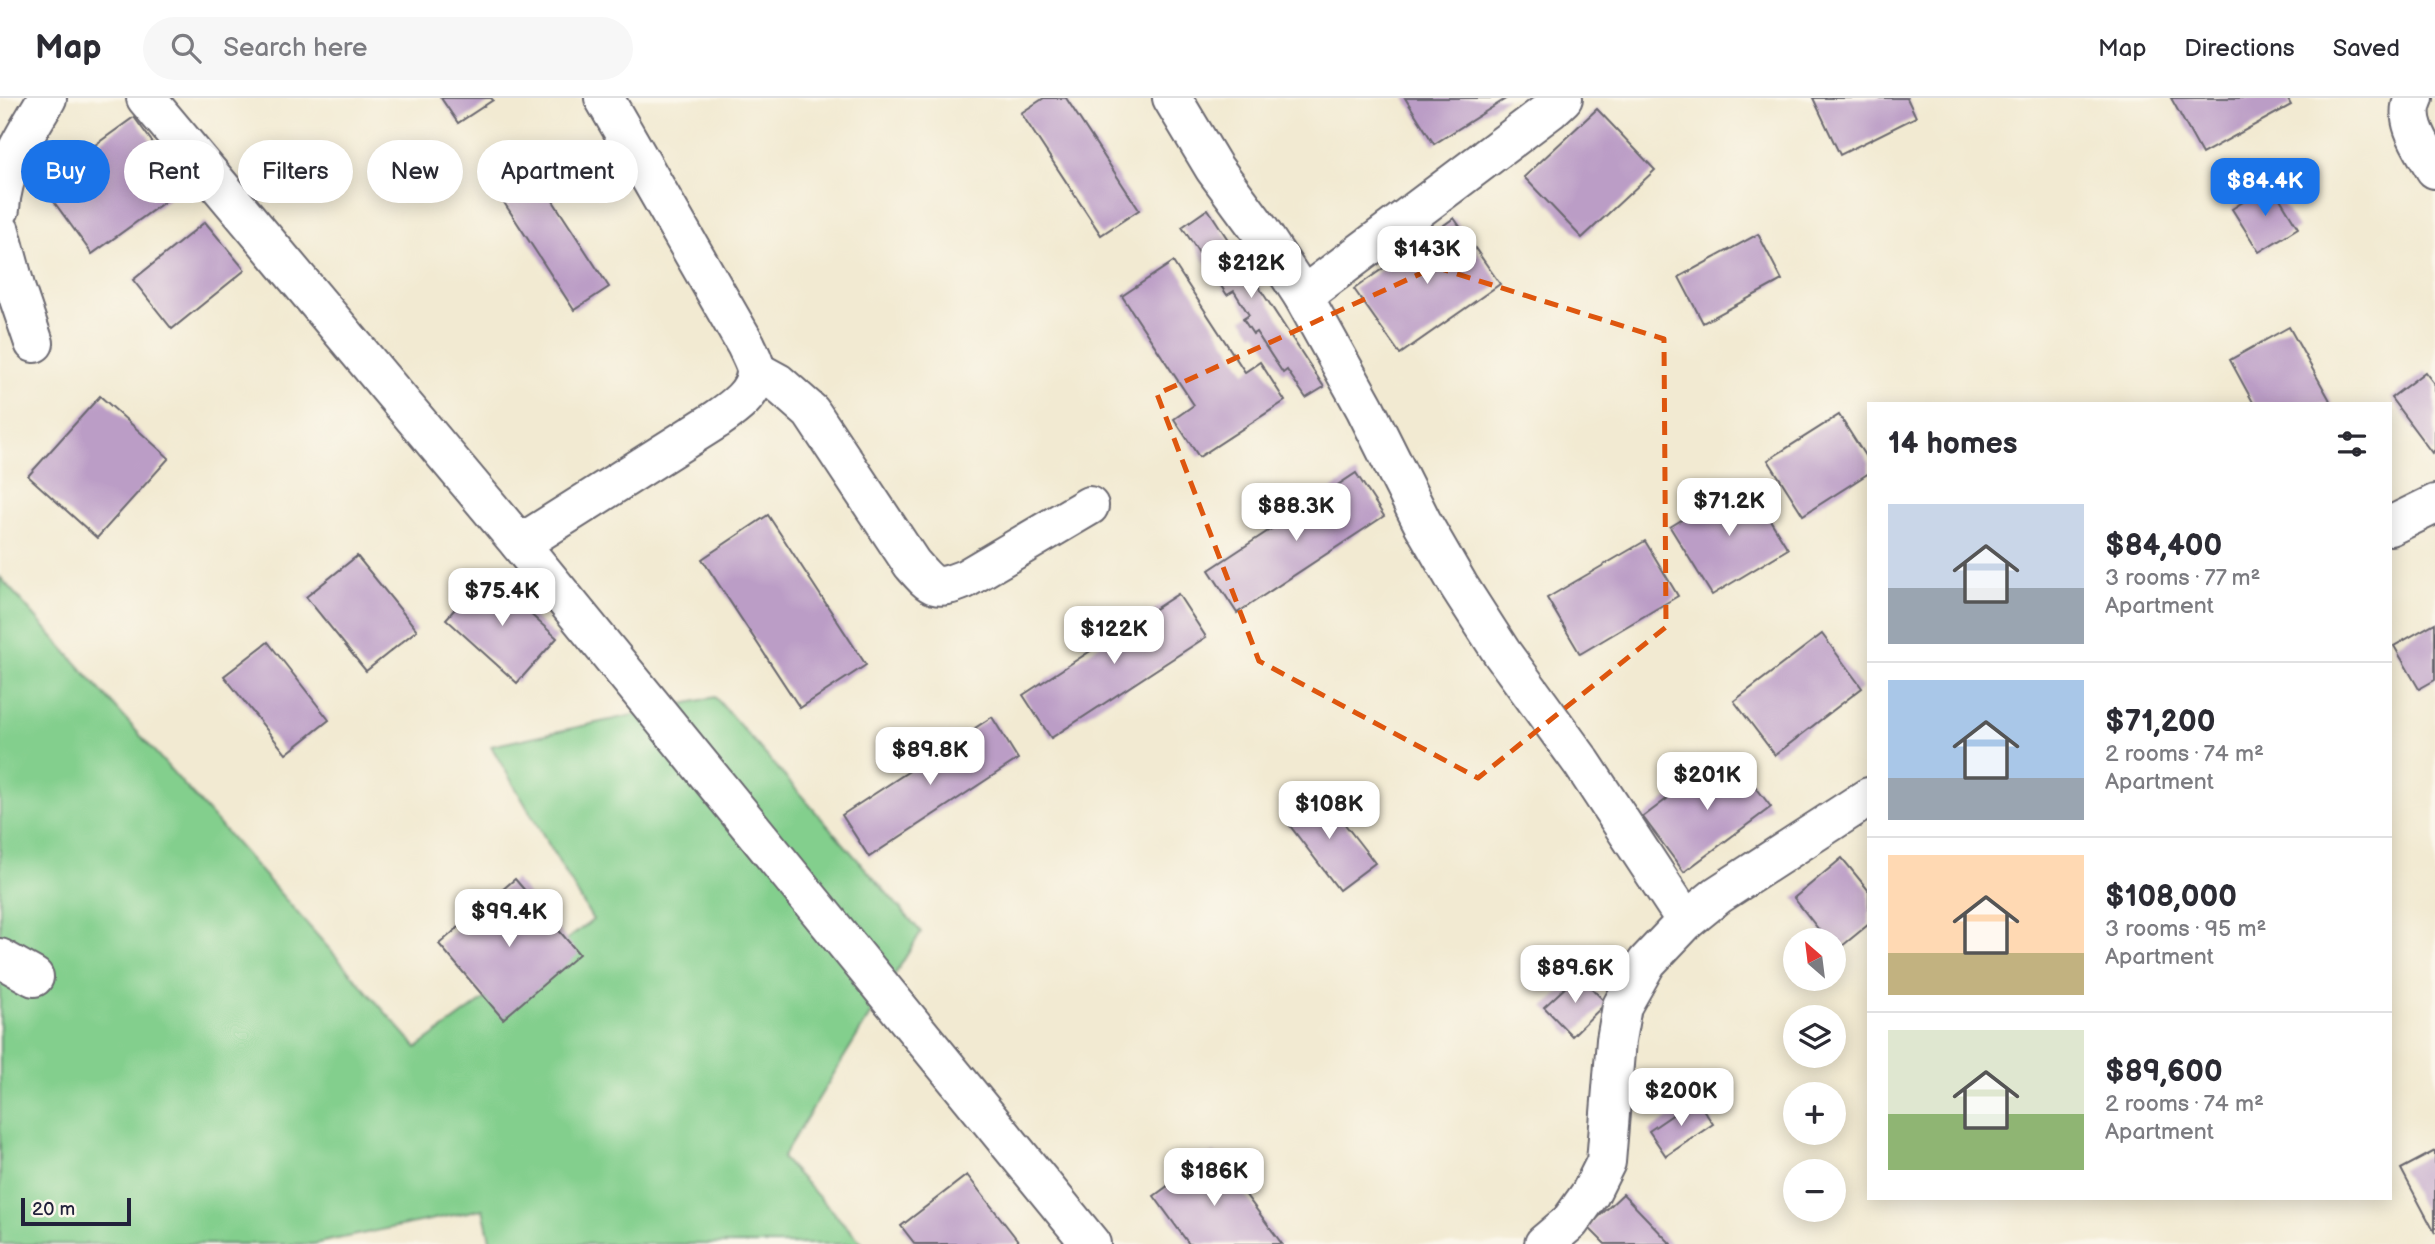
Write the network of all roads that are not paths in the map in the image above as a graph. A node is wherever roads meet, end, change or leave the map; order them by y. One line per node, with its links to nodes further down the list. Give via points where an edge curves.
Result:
1 (47, 98): 8 (street, via 14,155)
2 (146, 98): 16 (street)
3 (604, 98): 12 (street, via 746,345)
4 (1172, 98): 10 (street, via 1214,168)
5 (1563, 98): 10 (street)
6 (2414, 98): 7 (street, via 2410,106 2413,129)
7 (2435, 169)
8 (0, 209)
9 (0, 231): 11 (street)
10 (1303, 296): 18 (street, via 1459,586)
11 (34, 343)
12 (756, 371): 14 (street, via 778,383 811,412 928,583 944,588 965,579); 16 (street, via 741,402)
13 (2435, 504): 15 (street)
14 (1089, 506)
15 (2392, 525)
16 (520, 544): 21 (street)
17 (1867, 798): 18 (street)
18 (1686, 920): 22 (street, via 1647,962 1622,1006 1606,1162 1570,1222)
19 (0, 958): 20 (street)
20 (34, 977)
21 (1091, 1244)
22 (1544, 1244)

